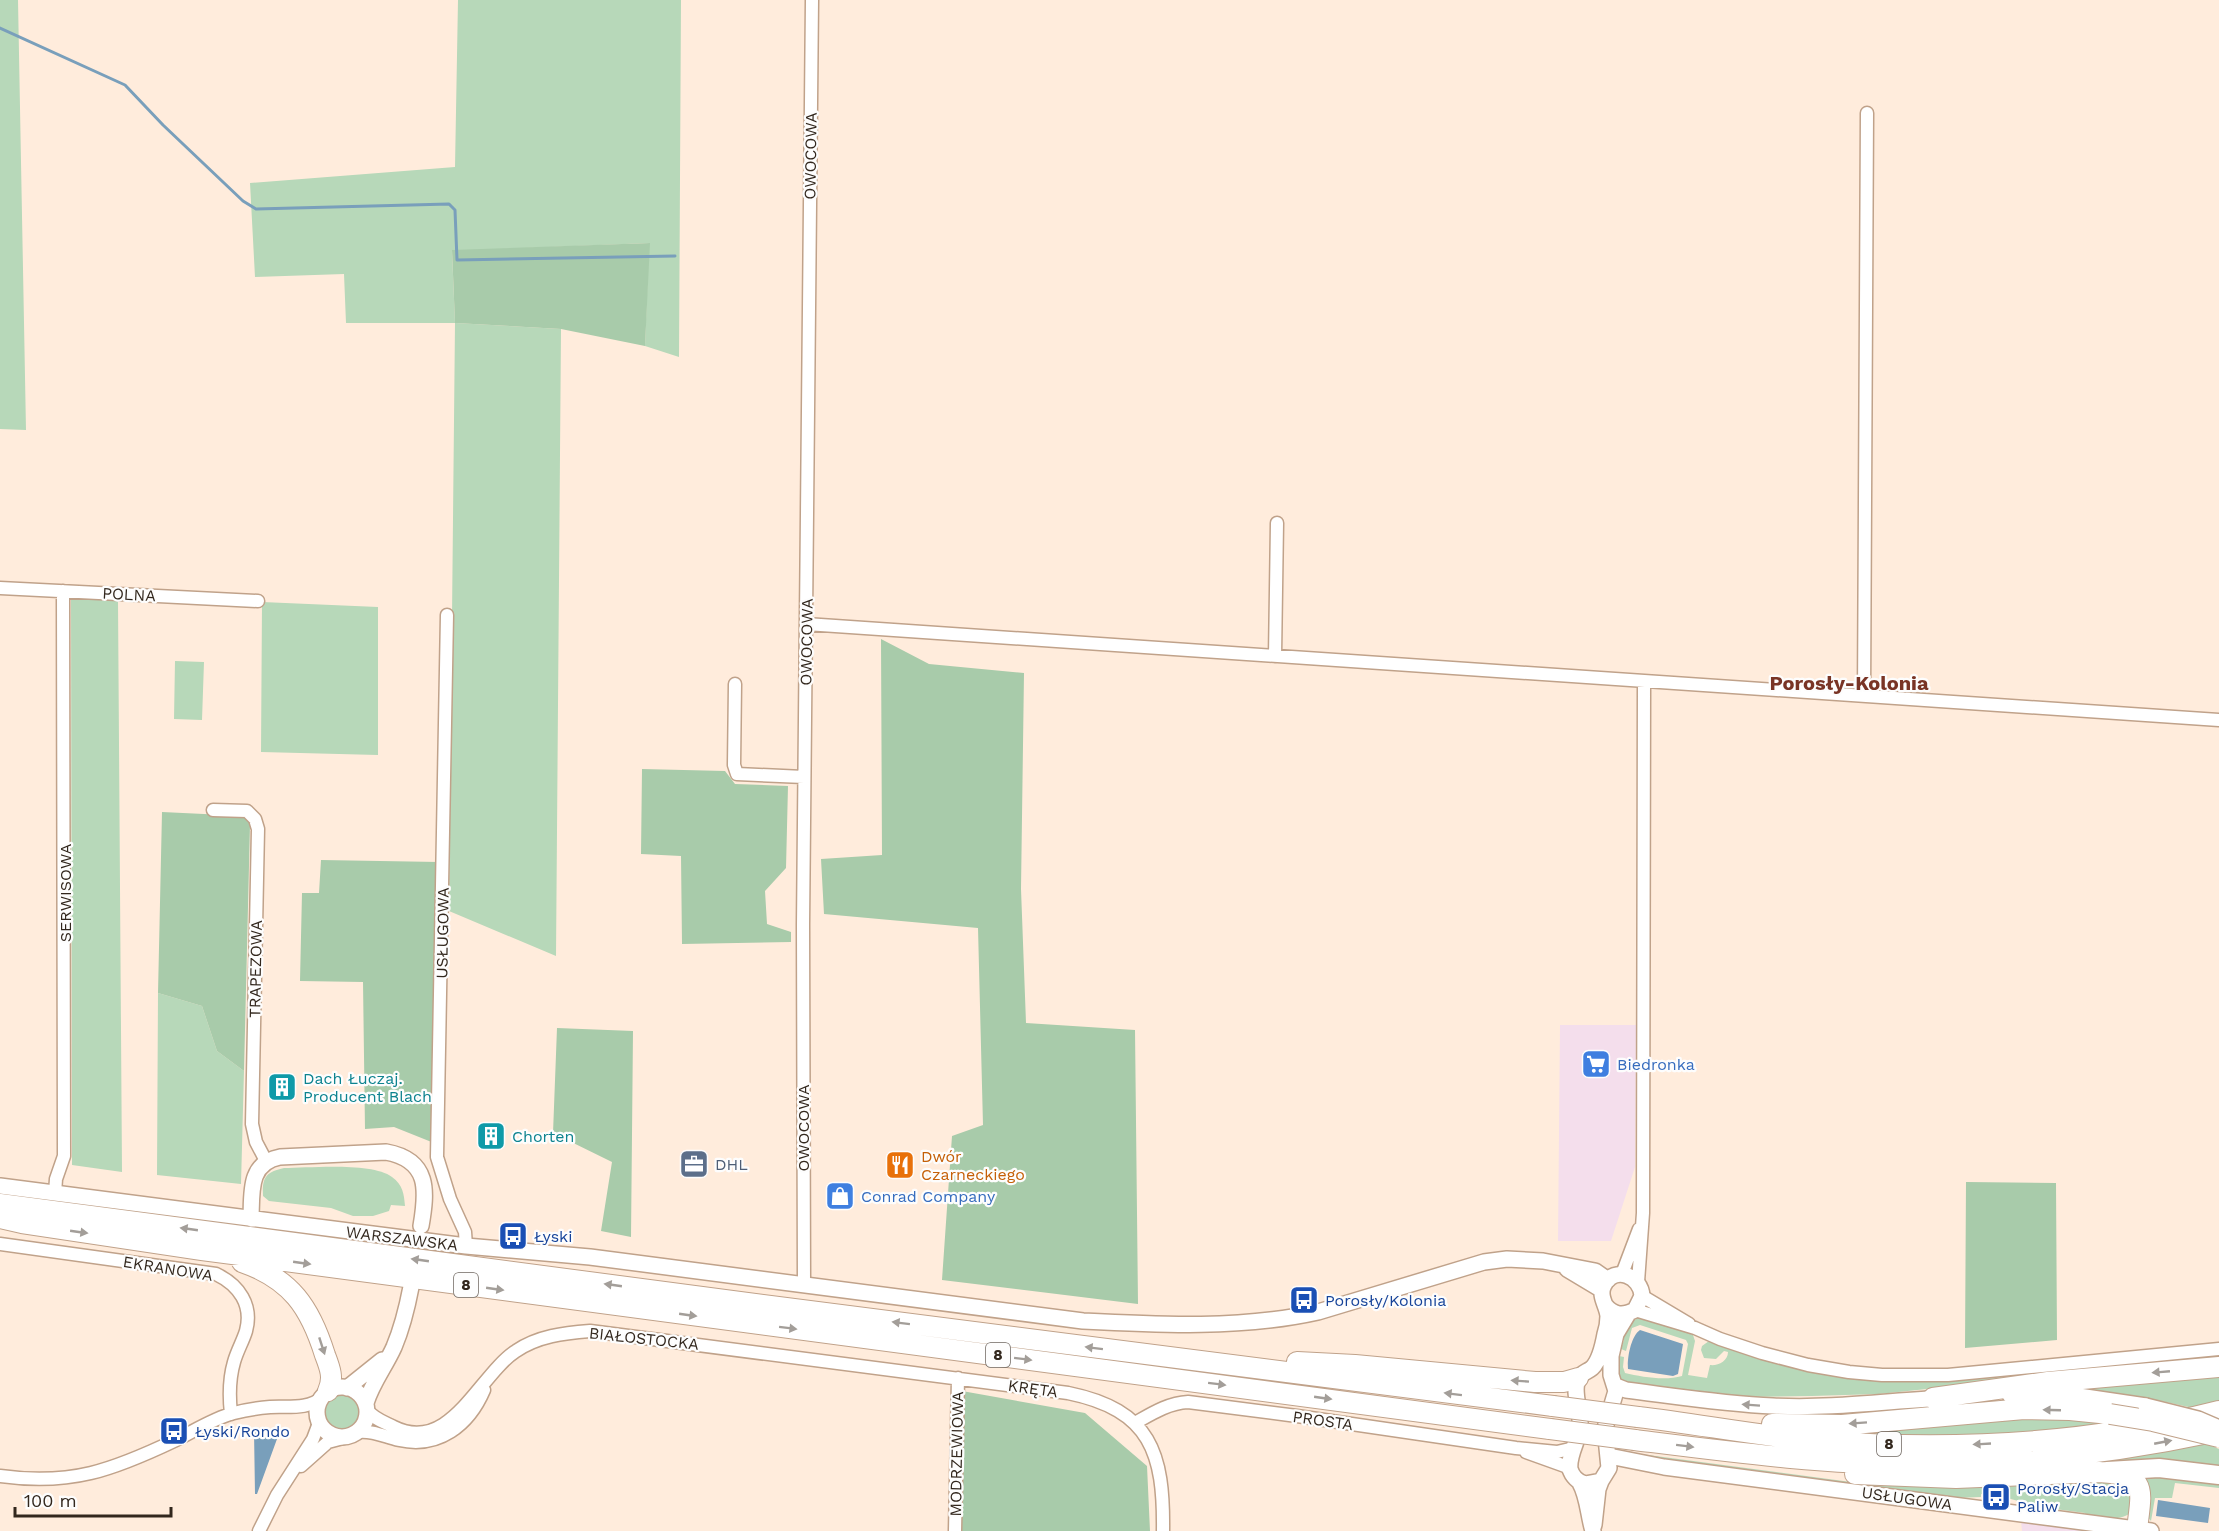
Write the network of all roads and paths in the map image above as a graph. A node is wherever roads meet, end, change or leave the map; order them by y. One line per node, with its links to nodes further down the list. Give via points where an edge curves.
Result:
1 (812, 0): 8 (street, OWOCOWA)
2 (1867, 113): 12 (street)
3 (1277, 524): 9 (street)
4 (0, 588): 5 (street, POLNA)
5 (63, 591): 6 (street, POLNA); 18 (street, SERWISOWA, via 64,1156)
6 (258, 601)
7 (447, 615): 25 (street, USŁUGOWA, via 437,1156 465,1232)
8 (806, 624): 9 (street); 14 (street, OWOCOWA)
9 (1275, 656): 10 (street)
10 (1644, 682): 12 (street); 22 (street)
11 (735, 684): 14 (street, via 737,774)
12 (1864, 696): 13 (street)
13 (2219, 720)
14 (804, 777): 27 (street, OWOCOWA)
15 (213, 810): 16 (street, TRAPEZOWA, via 248,811 258,829 252,1124)
16 (266, 1161): 21 (street, via 253,1182); 23 (street, via 344,1153 397,1154 409,1161 422,1178 426,1197)
17 (0, 1186): 18 (street, WARSZAWSKA)
18 (55, 1193): 21 (street, WARSZAWSKA)
19 (0, 1204): 36 (highway, 8, one-way to 19)
20 (0, 1218): 26 (highway, 8, one-way to 26)
21 (250, 1219): 25 (street, WARSZAWSKA)
22 (1642, 1220): 29 (street); 30 (street)
23 (421, 1226)
24 (0, 1244): 47 (street, EKRANOWA, via 216,1274 229,1280 246,1302 248,1316 230,1380)
25 (466, 1246): 27 (street, WARSZAWSKA, via 590,1257)
26 (202, 1250): 42 (highway, one-way to 42, via 261,1269 279,1279 304,1304 331,1372); 56 (highway, 8, one-way to 56, bridge)
27 (804, 1285): 29 (street, WARSZAWSKA, via 1083,1321 1140,1324 1271,1320 1306,1314 1484,1262 1526,1259 1579,1267 1594,1271)
28 (411, 1287): 34 (street)
29 (1610, 1287): 30 (street, via 1633,1277); 31 (street, via 1615,1313); 38 (street, via 1605,1336 1596,1363)
30 (1640, 1289): 31 (street); 32 (street)
31 (1631, 1312): 32 (street); 41 (street, via 1616,1334 1610,1366)
32 (1695, 1328): 33 (street, via 1761,1353 1808,1365 1882,1375 1948,1375)
33 (2219, 1349)
34 (393, 1350): 42 (street, via 365,1375); 44 (street, via 373,1384)
35 (811, 1358): 39 (street, BIAŁOSTOCKA, via 590,1331 570,1332 530,1342); 40 (street, KRĘTA)
36 (1195, 1361): 38 (highway, one-way to 36, via 1564,1382 1535,1382 1356,1365); 49 (highway, 8, one-way to 36, bridge)
37 (2219, 1367): 43 (highway, one-way to 43, via 2048,1382)
38 (1585, 1373): 41 (street, via 1600,1368); 55 (street, via 1576,1388 1580,1424)
39 (490, 1375): 44 (street, BIAŁOSTOCKA, via 461,1411 430,1430 397,1429 375,1418); 52 (street, BIAŁOSTOCKA, via 466,1419 441,1438 414,1442 370,1431)
40 (958, 1378): 50 (street, KRĘTA, via 1090,1398); 67 (street, MODRZEWIOWA)
41 (1613, 1380): 43 (street, one-way to 41, via 1857,1405 1773,1406 1637,1391); 57 (street, via 1615,1395 1605,1428)
42 (333, 1392): 44 (street, via 358,1393); 45 (street, via 314,1403); 48 (street, via 318,1407)
43 (1933, 1398): 51 (street, bridge, via 2065,1394 2146,1406)
44 (367, 1406): 52 (street, via 366,1422)
45 (284, 1407): 47 (street); 48 (street)
46 (2219, 1411): 49 (highway, 8, one-way to 49, via 2103,1434 1970,1445 1816,1441)
47 (231, 1414): 62 (street, via 149,1452 80,1476 30,1480)
48 (319, 1421): 52 (street, via 334,1436); 60 (street)
49 (1675, 1421): 53 (highway, one-way to 49, bridge, via 2153,1421 2070,1410 2024,1409 1842,1425)
50 (1135, 1424): 54 (street, PROSTA, via 1161,1409 1188,1402); 68 (street, KRĘTA, via 1143,1433 1161,1476)
51 (2219, 1429): 56 (highway, 8, one-way to 51, via 1832,1461 1986,1462 2157,1444)
52 (352, 1434): 60 (street, via 327,1442)
53 (2219, 1437)
54 (1516, 1448): 55 (street, PROSTA, via 1557,1452); 63 (street, PROSTA, via 1555,1462)
55 (1574, 1448): 63 (street, via 1570,1461)
56 (1734, 1452): 59 (highway, via 1868,1476 1984,1477)
57 (1609, 1456): 58 (street); 64 (street)
58 (1664, 1467): 64 (street); 65 (street, USŁUGOWA)
59 (2099, 1472): 61 (main road, via 2159,1468); 65 (highway, via 2121,1473 2136,1481)
60 (291, 1475): 66 (street)
61 (2219, 1475)
62 (0, 1476)
63 (1575, 1477): 64 (street, via 1592,1484); 69 (street)
64 (1605, 1477): 69 (street, via 1598,1489)
65 (2144, 1530)
66 (259, 1531)
67 (955, 1531)
68 (1163, 1531)
69 (1593, 1531)

